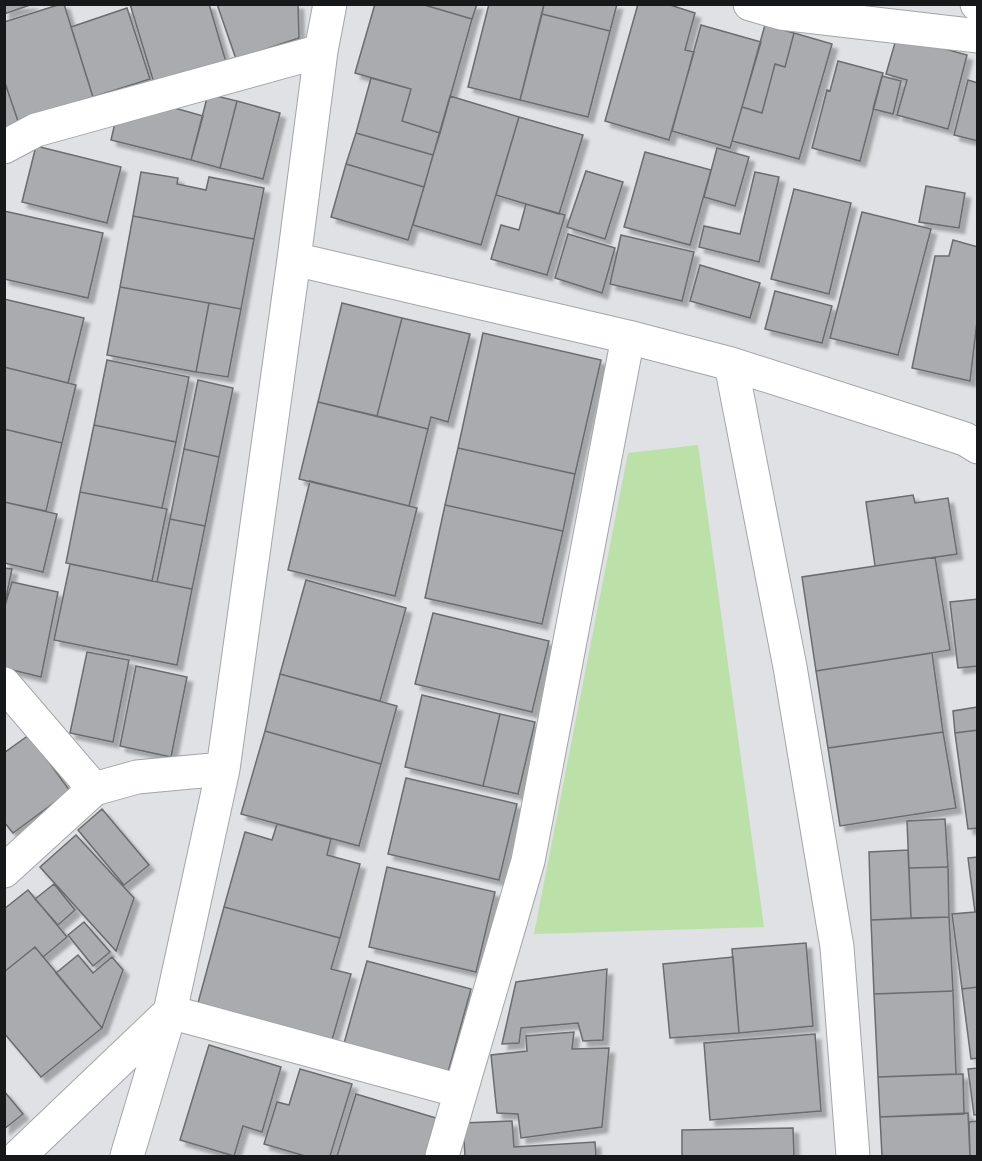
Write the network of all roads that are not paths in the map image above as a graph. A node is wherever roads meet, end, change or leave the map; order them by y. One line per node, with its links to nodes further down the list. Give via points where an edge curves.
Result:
1 (330, 4): 4 (street)
2 (750, 4): 3 (street, via 781,13)
3 (978, 36)
4 (321, 51): 5 (street, via 36,130); 6 (street)
5 (4, 147)
6 (294, 259): 7 (street); 11 (street)
7 (628, 337): 8 (street); 15 (street, via 528,861)
8 (732, 364): 9 (street, via 965,439); 19 (street, via 790,667 837,947)
9 (978, 447)
10 (4, 684): 12 (street)
11 (223, 769): 12 (street, via 137,777); 14 (street)
12 (94, 789): 13 (street)
13 (4, 871)
14 (170, 1012): 15 (street); 16 (street); 17 (street)
15 (460, 1091): 18 (street)
16 (19, 1156)
17 (127, 1156)
18 (442, 1156)
19 (853, 1156)

